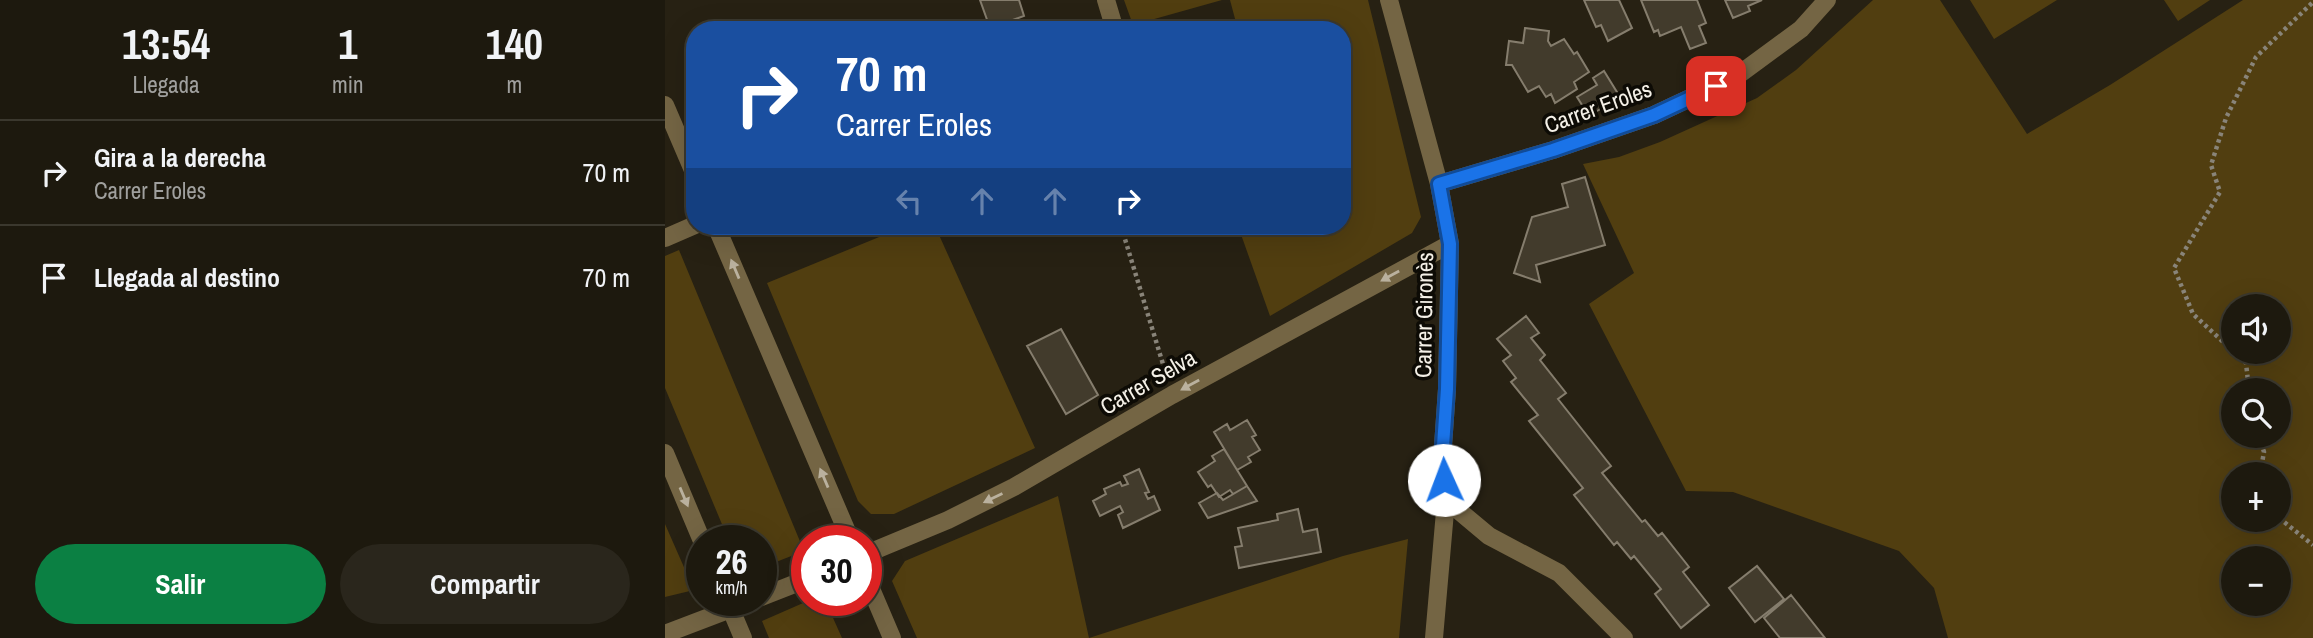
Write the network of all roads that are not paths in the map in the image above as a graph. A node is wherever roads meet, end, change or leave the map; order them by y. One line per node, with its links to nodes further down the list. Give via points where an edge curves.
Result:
1 (1106, 0): 4 (street)
2 (1389, 0): 7 (street, Carrer Gironès)
3 (1827, 0): 7 (street, Carrer Eroles, via 1801,29 1737,76 1654,115)
4 (1112, 21)
5 (665, 105): 6 (street)
6 (686, 154)
7 (1439, 184): 11 (street, Carrer Gironès)
8 (686, 229): 10 (street)
9 (720, 235): 15 (street, one-way to 9)
10 (665, 237)
11 (1450, 244): 13 (street, Carrer Gironès, via 1442,460); 16 (street, Carrer Selva, one-way to 16, via 1014,487)
12 (665, 453): 14 (street, one-way to 14)
13 (1447, 500): 23 (street, Carrer Gironès); 24 (street, via 1489,536 1559,573)
14 (695, 525)
15 (844, 525)
16 (882, 547)
17 (882, 613): 22 (street)
18 (705, 616): 20 (street)
19 (734, 616): 21 (street)
20 (665, 634)
21 (743, 638)
22 (893, 638)
23 (1434, 638)
24 (1624, 638)

